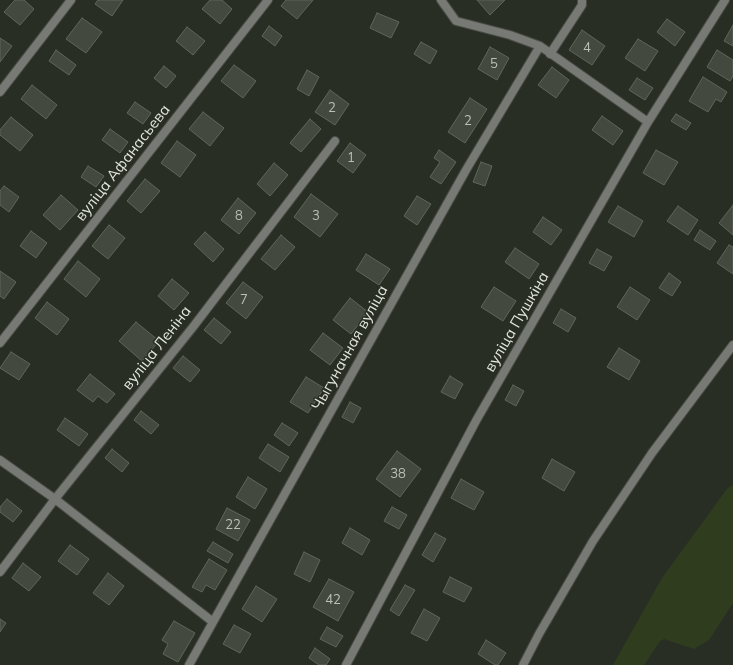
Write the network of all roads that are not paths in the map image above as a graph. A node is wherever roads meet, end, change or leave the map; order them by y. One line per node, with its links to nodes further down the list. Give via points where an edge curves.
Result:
1 (71, 0): 8 (street)
2 (268, 0): 11 (street, вуліца Афанасьева)
3 (440, 0): 6 (street, via 456,21)
4 (582, 0): 7 (street, via 582,5)
5 (725, 0): 9 (street, вуліца Пушкіна)
6 (540, 46): 7 (street); 16 (street, Чыгуначная вуліца, via 466,170)
7 (550, 54): 9 (street)
8 (0, 92)
9 (648, 122): 18 (street, вуліца Пушкіна, via 477,419)
10 (335, 141): 14 (street, вуліца Леніна, via 193,327)
11 (0, 343)
12 (733, 345): 19 (street, via 652,453 593,541)
13 (0, 460): 14 (street)
14 (55, 499): 15 (street, вуліца Леніна); 16 (street)
15 (0, 572)
16 (214, 622): 17 (street, Чыгуначная вуліца)
17 (189, 665)
18 (346, 665)
19 (523, 665)

